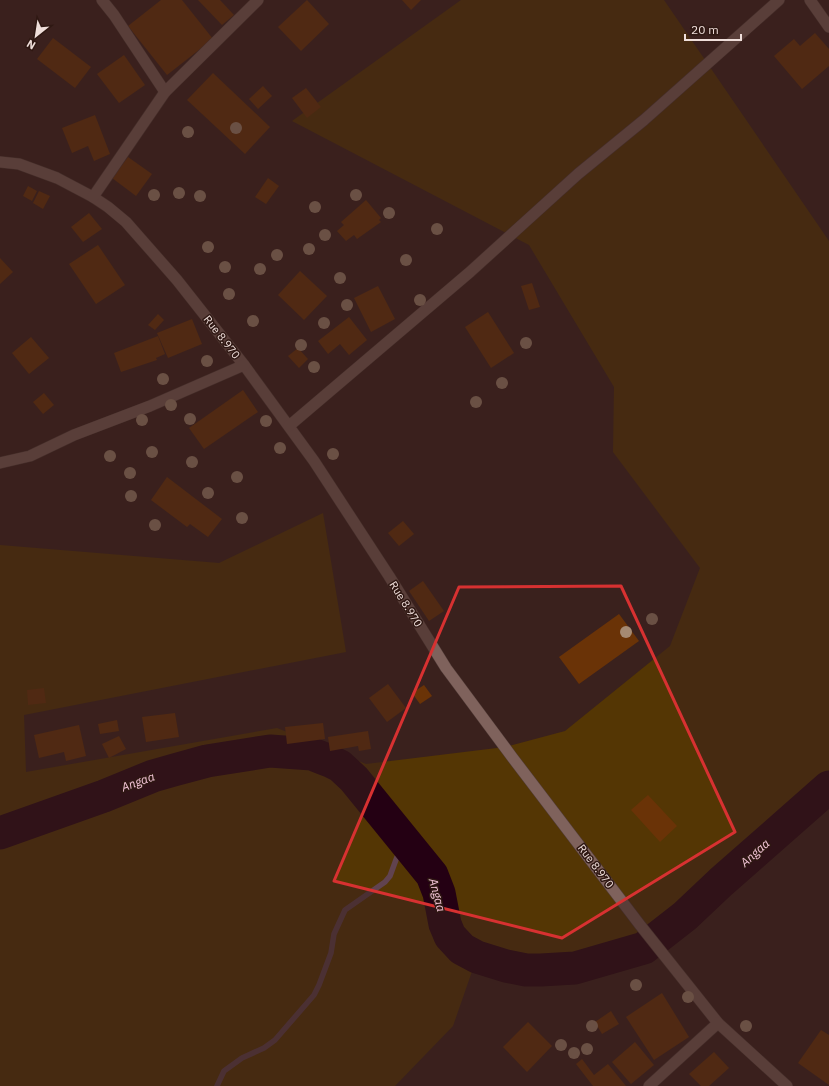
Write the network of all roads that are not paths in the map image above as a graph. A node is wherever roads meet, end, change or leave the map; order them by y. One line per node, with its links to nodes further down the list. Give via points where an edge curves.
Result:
1 (102, 0): 6 (street)
2 (258, 0): 6 (street)
3 (780, 0): 10 (street, via 644,120 578,174 465,277)
4 (810, 0): 5 (street)
5 (829, 27)
6 (165, 92): 8 (street)
7 (0, 162): 8 (street, Rue 8.970, via 19,164 57,178)
8 (93, 197): 9 (street, Rue 8.970, via 130,227 177,280)
9 (244, 365): 10 (street, Rue 8.970); 11 (street, via 150,406 74,435 30,456)
10 (289, 426): 12 (street, Rue 8.970, via 341,502 446,668 640,925)
11 (0, 463)
12 (718, 1023): 13 (street); 14 (street, Rue 8.970)
13 (649, 1086)
14 (787, 1086)

